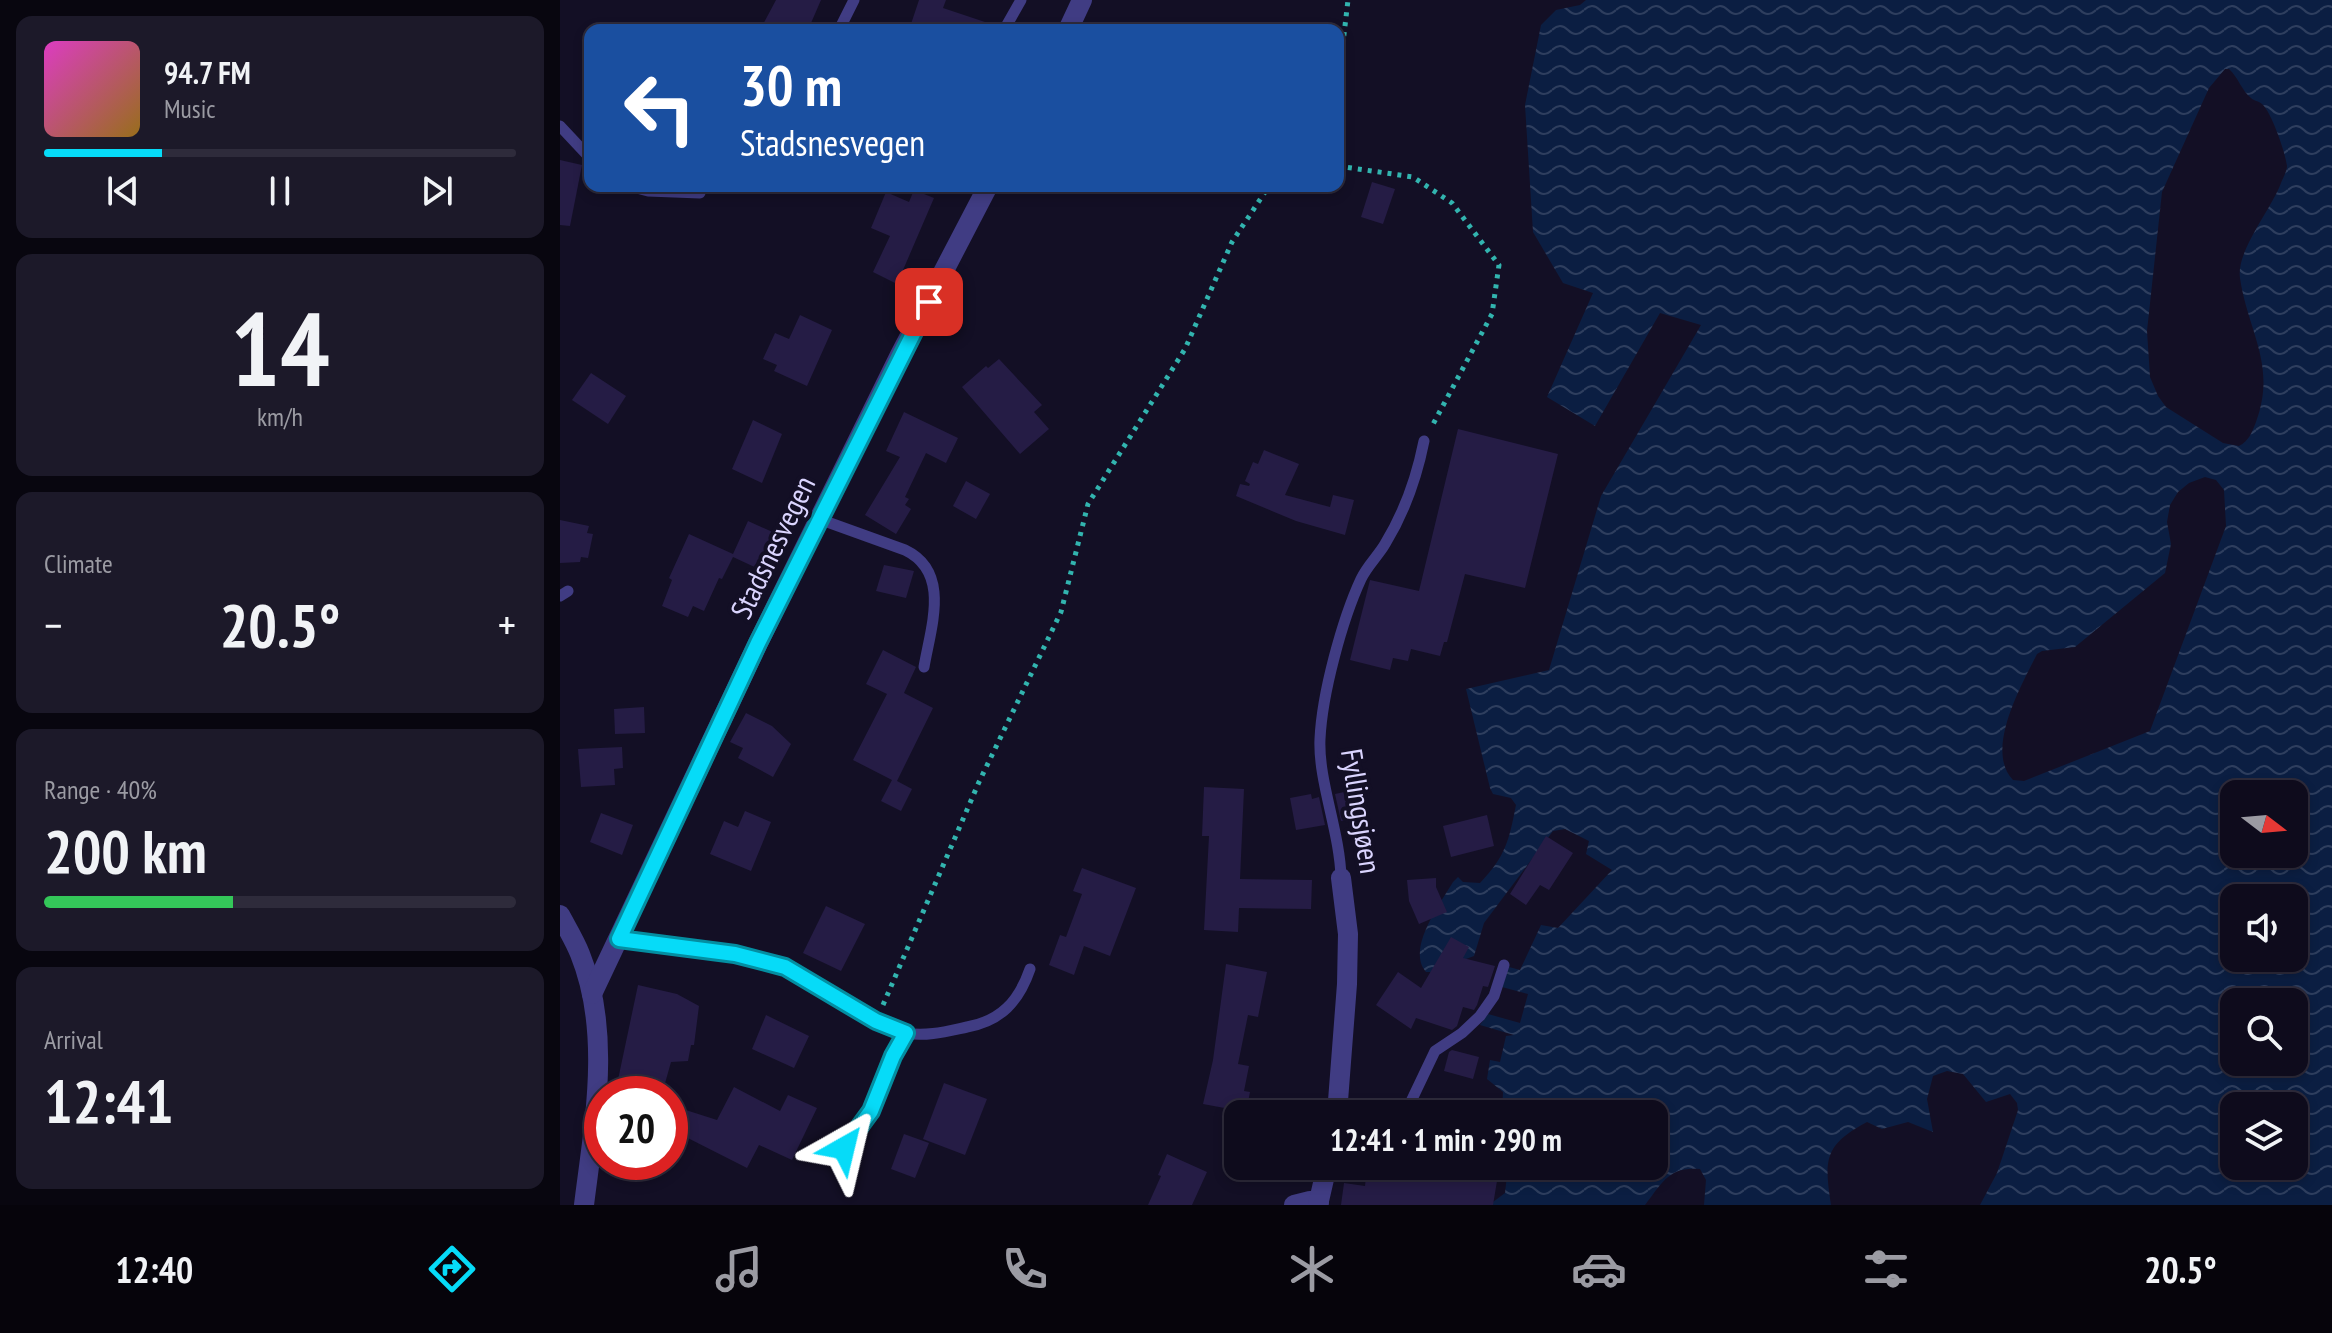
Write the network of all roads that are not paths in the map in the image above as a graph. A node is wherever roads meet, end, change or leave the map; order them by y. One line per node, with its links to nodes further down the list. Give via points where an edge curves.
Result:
1 (854, 0): 4 (lane)
2 (1021, 0): 5 (lane)
3 (1082, 0): 6 (street)
4 (842, 24)
5 (1007, 24)
6 (1071, 24)
7 (560, 126): 8 (lane)
8 (584, 152)
9 (674, 192): 11 (lane)
10 (985, 192): 13 (street, Stadsnesvegen)
11 (700, 193)
12 (1424, 441): 15 (lane, Fyllingsjøen, via 1400,515 1362,576 1348,611 1325,703 1320,740)
13 (819, 519): 14 (lane, via 905,550 927,566 935,598); 17 (street, Stadsnesvegen)
14 (924, 667)
15 (1341, 878): 22 (street, Fyllingsjøen, via 1348,934)
16 (560, 915): 20 (street, via 581,954)
17 (619, 939): 20 (street, Stadsnesvegen); 21 (lane, via 785,967)
18 (1504, 965): 23 (lane, via 1494,996 1462,1033 1435,1051)
19 (1030, 969): 21 (lane, via 1024,989 997,1018 939,1032)
20 (592, 994): 27 (street, via 599,1085)
21 (906, 1033): 24 (lane, via 871,1111)
22 (1338, 1100)
23 (1412, 1100)
24 (844, 1148)
25 (1324, 1180): 26 (street)
26 (1319, 1204): 28 (street)
27 (584, 1205)
28 (1294, 1205)

